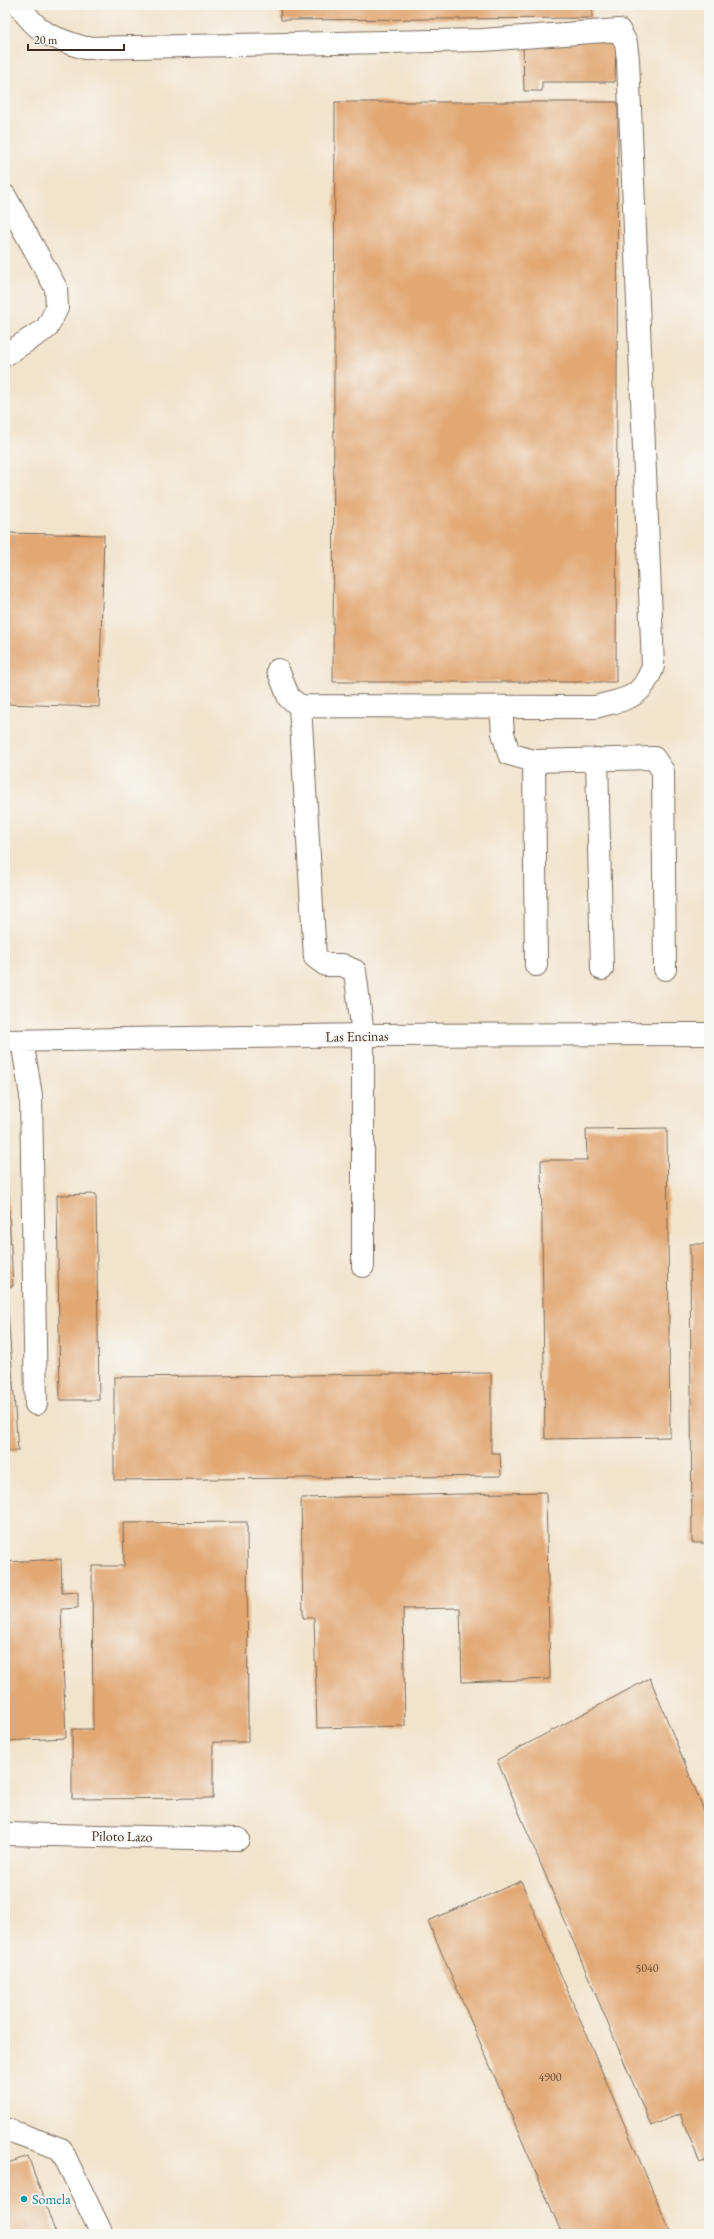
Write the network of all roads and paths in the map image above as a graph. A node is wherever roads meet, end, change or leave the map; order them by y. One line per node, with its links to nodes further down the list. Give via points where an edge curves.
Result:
1 (20, 5): 6 (street, via 30,21 51,38 85,48 483,40 619,30 626,42 628,60 652,666 647,682 635,696 596,707)
2 (5, 196): 3 (street, via 56,288 57,308 47,328)
3 (5, 354)
4 (278, 670): 5 (street, via 289,698)
5 (300, 706): 6 (street); 13 (street, via 315,957 326,964 342,965 355,970)
6 (501, 707): 8 (street, via 503,733 509,754)
7 (597, 759): 8 (street); 10 (street); 11 (street, via 654,758 663,771)
8 (534, 761): 9 (street)
9 (536, 965)
10 (602, 969)
11 (665, 969)
12 (709, 1034): 13 (street, Las Encinas)
13 (363, 1035): 14 (street, Las Encinas); 15 (street)
14 (14, 1041): 16 (street, via 31,1095)
15 (363, 1266)
16 (36, 1404)
17 (5, 1834): 18 (street, Piloto Lazo)
18 (238, 1839)
19 (5, 2129): 20 (street, via 61,2148)
20 (102, 2234)

